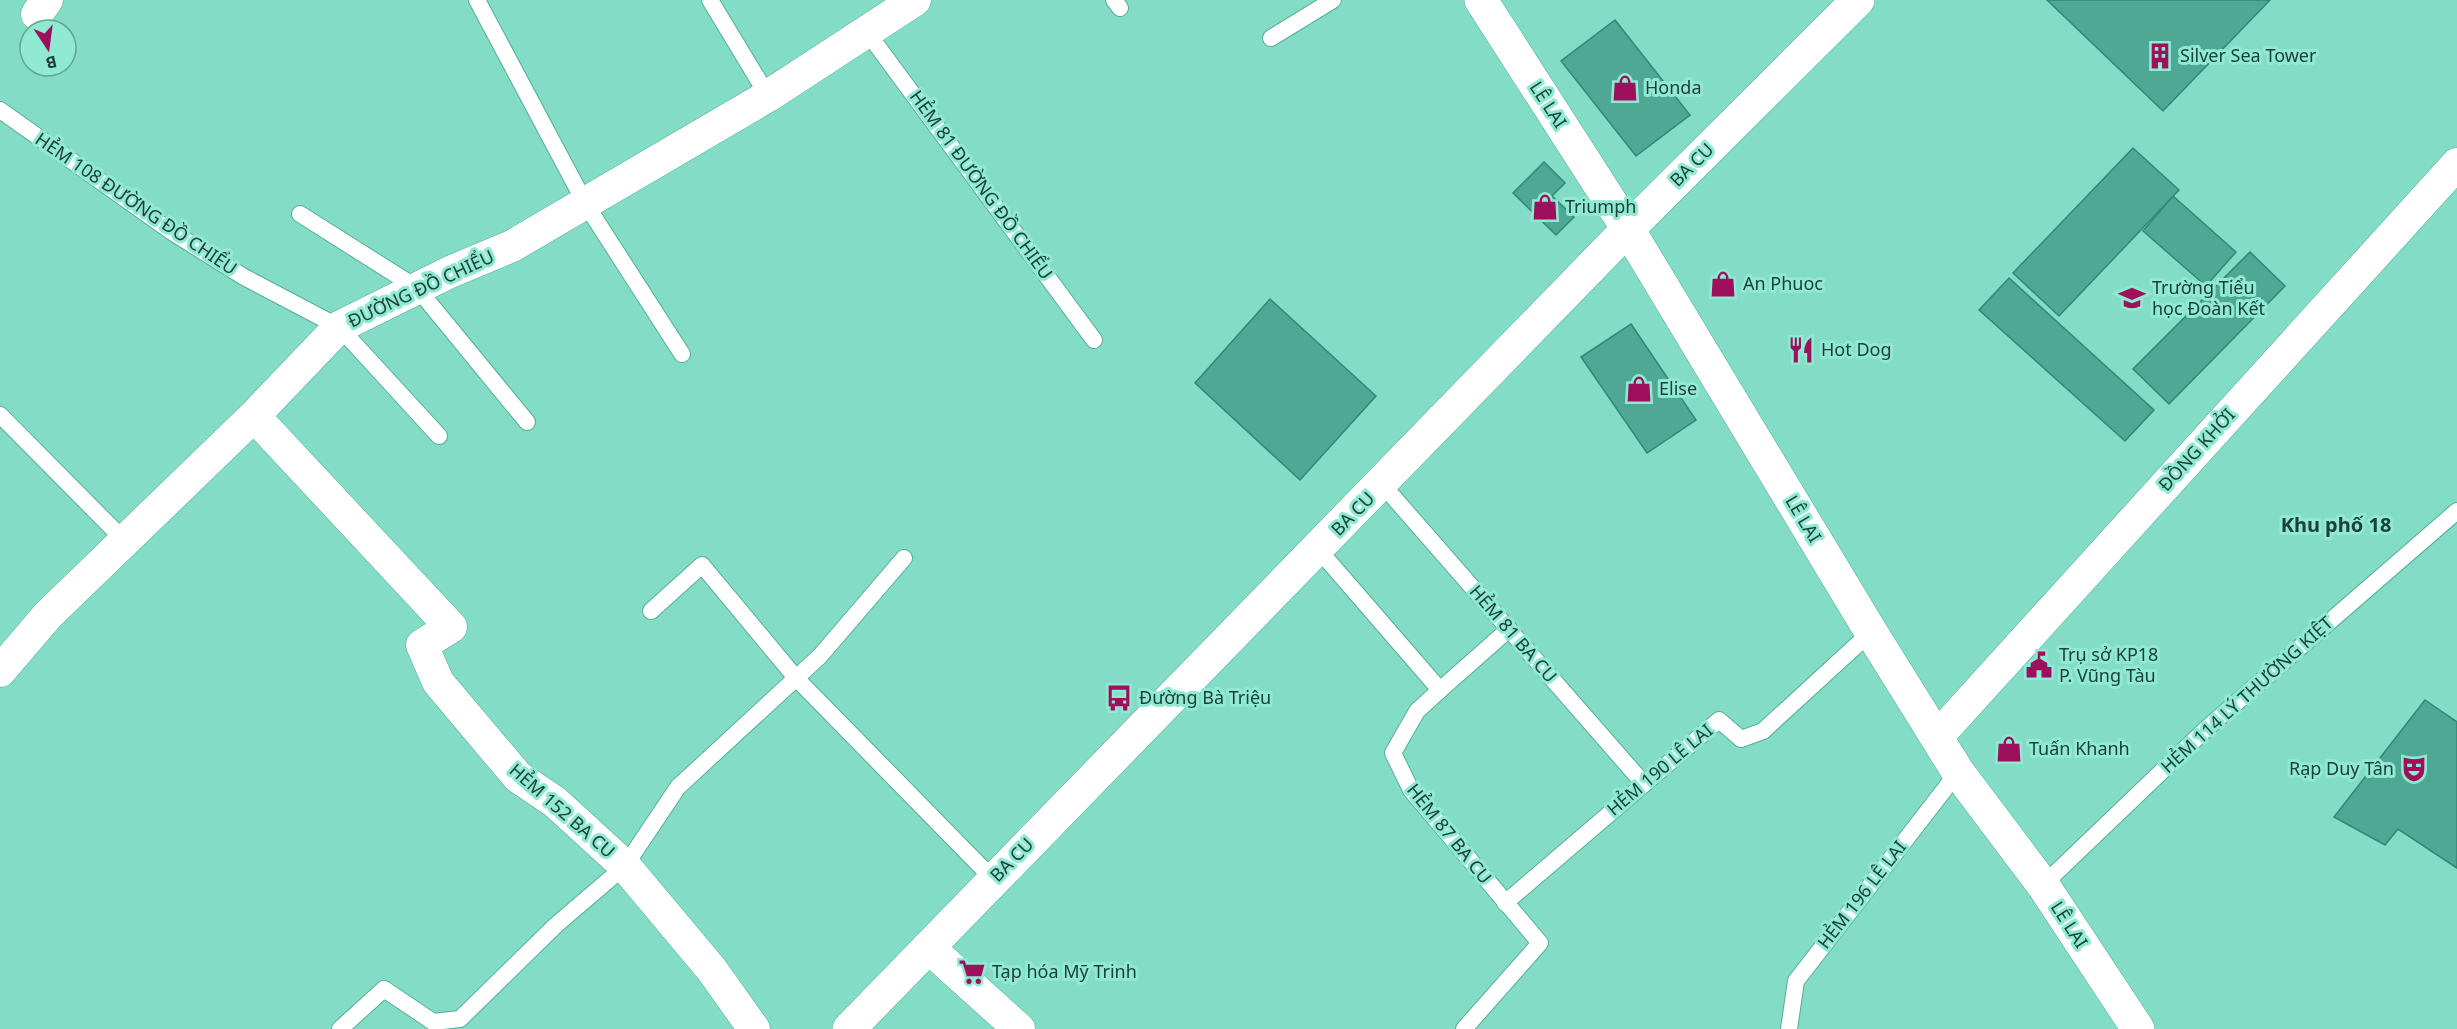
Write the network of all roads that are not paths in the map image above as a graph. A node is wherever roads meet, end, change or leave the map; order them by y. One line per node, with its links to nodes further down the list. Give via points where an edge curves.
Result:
1 (477, 0): 12 (lane)
2 (710, 0): 9 (lane)
3 (915, 0): 7 (street, ĐƯỜNG ĐỒ CHIỂU)
4 (1333, 0): 8 (lane)
5 (1481, 0): 14 (main road, LÊ LAI)
6 (1858, 0): 14 (main road, BA CU)
7 (867, 32): 9 (street, ĐƯỜNG ĐỒ CHIỂU); 17 (lane, HẺM 81 ĐƯỜNG ĐỒ CHIỂU)
8 (1271, 38)
9 (768, 96): 12 (street, ĐƯỜNG ĐỒ CHIỂU)
10 (0, 110): 16 (lane, HẺM 108 ĐƯỜNG ĐỒ CHIỂU, via 172,232 244,277)
11 (2457, 164): 34 (street, ĐỒNG KHỞI)
12 (585, 203): 15 (street, ĐƯỜNG ĐỒ CHIỂU, via 512,246); 18 (lane)
13 (300, 214): 15 (lane)
14 (1628, 229): 23 (main road, BA CU); 30 (main road, LÊ LAI)
15 (417, 288): 16 (street, ĐƯỜNG ĐỒ CHIỂU); 21 (lane)
16 (339, 327): 20 (street, ĐƯỜNG ĐỒ CHIỂU); 22 (lane, HẺM 108 ĐƯỜNG ĐỒ CHIỂU)
17 (1094, 340)
18 (682, 354)
19 (0, 415): 25 (lane)
20 (254, 416): 25 (street, ĐƯỜNG ĐỒ CHIỂU); 37 (street, HẺM 152 BA CU, via 451,627 422,645 438,682 518,777 555,802)
21 (527, 422)
22 (439, 436)
23 (1382, 484): 26 (main road, BA CU); 29 (lane, HẺM 81 BA CU)
24 (2457, 511): 39 (lane, HẺM 114 LÝ THƯỜNG KIỆT, via 2206,729)
25 (125, 540): 31 (street, ĐƯỜNG ĐỒ CHIỂU, via 48,615)
26 (1318, 549): 33 (lane); 38 (main road, BA CU)
27 (904, 558): 32 (lane, via 820,656)
28 (651, 611): 32 (lane, via 702,565)
29 (1509, 629): 33 (lane); 36 (lane, HẺM 81 BA CU)
30 (1871, 632): 34 (main road, LÊ LAI); 36 (lane, HẺM 190 LÊ LAI, via 1763,731 1741,739 1719,720)
31 (0, 671)
32 (796, 678): 37 (lane, via 678,788); 38 (lane)
33 (1440, 690): 40 (lane, HẺM 87 BA CU, via 1417,711 1393,753 1411,790)
34 (1937, 737): 35 (main road, LÊ LAI)
35 (1958, 772): 39 (main road, LÊ LAI); 47 (lane, HẺM 196 LÊ LAI, via 1796,981)
36 (1644, 784): 40 (lane, HẺM 190 LÊ LAI)
37 (625, 866): 42 (lane, via 556,925 460,1019 433,1022 384,989); 43 (street, HẺM 152 BA CU, via 712,970)
38 (993, 879): 41 (main road, BA CU)
39 (2043, 885): 48 (main road, LÊ LAI)
40 (1505, 903): 46 (lane, HẺM 87 BA CU, via 1540,943)
41 (928, 947): 44 (main road, BA CU); 45 (street)
42 (340, 1029)
43 (754, 1029)
44 (849, 1029)
45 (1019, 1029)
46 (1464, 1029)
47 (1789, 1029)
48 (2138, 1029)

